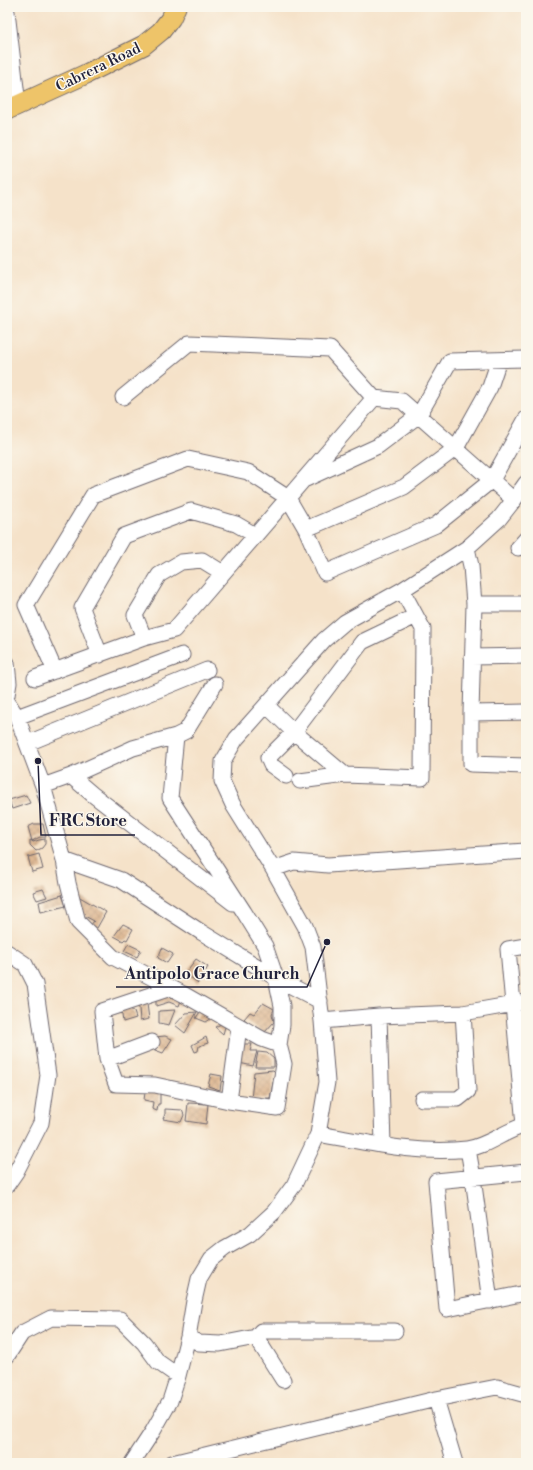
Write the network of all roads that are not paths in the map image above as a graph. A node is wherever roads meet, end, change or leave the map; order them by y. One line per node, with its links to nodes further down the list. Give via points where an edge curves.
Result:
1 (176, 7): 3 (main road, Cabrera Road, via 161,31 144,45)
2 (9, 12): 3 (street)
3 (13, 108)
4 (526, 359): 5 (street)
5 (499, 360): 8 (street, via 450,361); 10 (street, via 490,387)
6 (123, 397): 7 (street, via 189,343 330,349)
7 (374, 398): 8 (street, via 402,401); 12 (street)
8 (419, 415): 10 (street); 12 (street, via 378,446)
9 (526, 419): 11 (street)
10 (456, 448): 11 (street); 16 (street, via 404,487)
11 (492, 480): 15 (street); 16 (street, via 436,525 325,573)
12 (301, 481): 14 (street)
13 (526, 484): 15 (street)
14 (288, 498): 16 (street); 17 (street); 31 (street, via 248,472 188,460 93,495 26,605)
15 (514, 500): 18 (street, via 499,519)
16 (306, 529)
17 (255, 535): 19 (street); 25 (street, via 236,524 191,511 124,536 82,608)
18 (467, 548): 20 (street); 21 (street)
19 (223, 573): 24 (street, via 174,630); 24 (street, via 202,560 181,562 159,575 135,615)
20 (402, 590): 23 (street); 36 (street, via 345,622 324,640)
21 (474, 604): 22 (street); 28 (street)
22 (526, 604)
23 (416, 616): 40 (street, via 362,642); 44 (street, via 423,629 422,778)
24 (144, 638): 25 (street)
25 (100, 655): 31 (street)
26 (182, 655): 39 (street)
27 (526, 656): 28 (street)
28 (472, 657): 38 (street)
29 (7, 663): 34 (street)
30 (207, 670): 42 (street)
31 (55, 671): 32 (street)
32 (35, 678)
33 (215, 684): 41 (street, via 186,732)
34 (7, 695)
35 (7, 701): 39 (street)
36 (266, 705): 40 (street); 51 (street, via 236,739 223,761 222,781 233,805)
37 (526, 712): 38 (street)
38 (471, 713): 43 (street, via 471,764)
39 (17, 717): 42 (street)
40 (294, 732): 44 (street); 46 (street, via 268,758 271,765)
41 (176, 736): 45 (street, via 133,748); 52 (street, via 170,798)
42 (28, 743): 48 (street)
43 (526, 766)
44 (345, 775): 47 (street)
45 (71, 776): 48 (street); 52 (street)
46 (286, 776)
47 (300, 780)
48 (43, 786): 50 (street)
49 (526, 851): 51 (street, via 328,865 294,862)
50 (64, 860): 55 (street, via 121,880); 56 (street, via 78,922 113,958)
51 (273, 869): 57 (street, via 305,926 313,947)
52 (244, 912): 55 (street, via 265,946)
53 (526, 946): 58 (street, via 508,949)
54 (7, 952): 74 (street, via 25,964 36,984 48,1074 41,1123)
55 (276, 978): 57 (street); 64 (street, via 282,1006)
56 (171, 988): 62 (street); 65 (street, via 102,1011)
57 (320, 1001): 61 (street)
58 (520, 1004): 59 (street); 68 (street)
59 (463, 1013): 60 (street); 66 (street, via 468,1091 458,1099)
60 (378, 1016): 61 (street); 70 (street)
61 (322, 1021): 69 (street, via 327,1082)
62 (239, 1027): 64 (street); 67 (street)
63 (152, 1042): 65 (street)
64 (279, 1045): 67 (street, via 284,1064 277,1108)
65 (107, 1059): 67 (street, via 116,1084 155,1085)
66 (422, 1099)
67 (229, 1101)
68 (525, 1125): 71 (street)
69 (318, 1134): 70 (street); 78 (street, via 294,1185 274,1212 250,1234 225,1248 211,1260 199,1279)
70 (383, 1144): 71 (street, via 424,1150)
71 (468, 1148): 73 (street)
72 (526, 1172): 73 (street)
73 (473, 1178): 76 (street); 76 (street, via 436,1181 447,1309)
74 (7, 1185)
75 (526, 1293): 76 (street)
76 (490, 1301)
77 (395, 1330): 79 (street, via 261,1331)
78 (188, 1337): 79 (street, via 199,1343 220,1344); 81 (street)
79 (256, 1337): 82 (street)
80 (7, 1356): 81 (street, via 22,1333 51,1318 120,1319 144,1343 158,1362)
81 (178, 1376): 85 (street, via 170,1401)
82 (283, 1380)
83 (526, 1396): 84 (street, via 497,1387)
84 (436, 1400): 86 (street); 87 (street)
85 (132, 1463)
86 (172, 1463)
87 (455, 1463)

